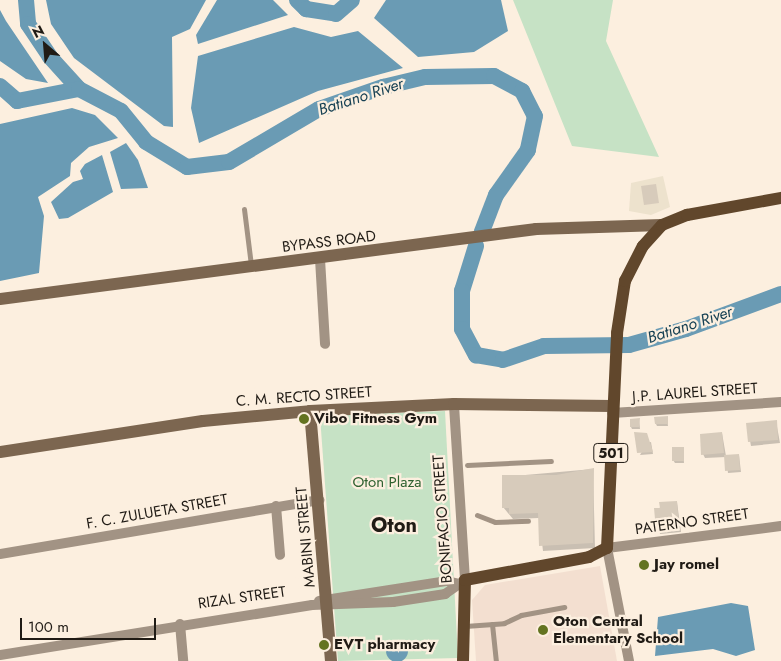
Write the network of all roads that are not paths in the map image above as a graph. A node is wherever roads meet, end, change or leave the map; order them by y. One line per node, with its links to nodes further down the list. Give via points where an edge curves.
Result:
1 (781, 198): 3 (main road)
2 (244, 209): 5 (lane)
3 (662, 225): 4 (street, BYPASS ROAD, via 536,229); 10 (main road, 501, via 643,246 625,281 617,333)
4 (320, 259): 5 (street, BYPASS ROAD); 7 (street)
5 (251, 268): 6 (street, BYPASS ROAD)
6 (0, 299)
7 (324, 344)
8 (781, 402): 10 (street, J.P. LAUREL STREET)
9 (454, 404): 10 (street, C. M. RECTO STREET); 11 (street, C. M. RECTO STREET); 23 (street, BONIFACIO STREET)
10 (612, 410): 20 (main road, 501)
11 (310, 411): 12 (street, C. M. RECTO STREET, via 203,421); 15 (street, MABINI STREET)
12 (0, 452)
13 (551, 461): 14 (lane)
14 (467, 465)
15 (319, 500): 16 (street, F. C. ZULUETA STREET); 24 (street, MABINI STREET)
16 (276, 506): 21 (street, F. C. ZULUETA STREET); 22 (street)
17 (477, 515): 18 (lane, via 495,522)
18 (528, 521)
19 (781, 526): 20 (street, PATERNO STREET)
20 (607, 548): 23 (main road, RIZAL STREET, via 589,557); 34 (street)
21 (0, 554)
22 (280, 554)
23 (462, 582): 24 (street, RIZAL STREET, via 446,581); 28 (main road, BONIFACIO STREET)
24 (327, 602): 26 (street, RIZAL STREET); 31 (street, MABINI STREET)
25 (564, 607): 27 (lane)
26 (180, 624): 29 (street, RIZAL STREET); 30 (street)
27 (492, 624): 28 (lane); 33 (lane)
28 (462, 626): 32 (main road, BONIFACIO STREET)
29 (0, 655)
30 (183, 661)
31 (331, 661)
32 (463, 661)
33 (496, 661)
34 (629, 661)

